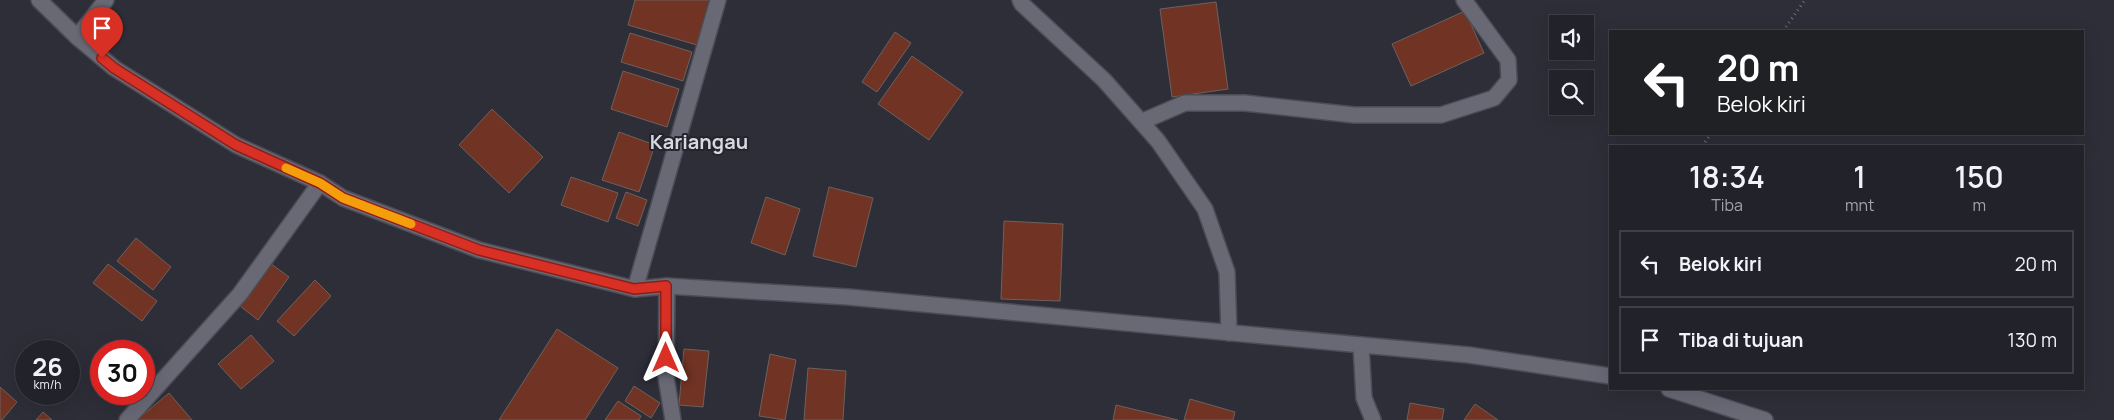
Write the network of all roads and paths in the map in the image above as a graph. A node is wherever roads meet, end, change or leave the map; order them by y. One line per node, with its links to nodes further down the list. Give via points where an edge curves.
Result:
1 (40, 0): 8 (street)
2 (106, 0): 8 (street)
3 (718, 0): 12 (street)
4 (1020, 0): 9 (street, via 1104,80)
5 (1464, 0): 9 (street, via 1508,60 1509,80 1494,98 1442,115 1354,115 1245,103 1185,103)
6 (1805, 0): 7 (path)
7 (1784, 30)
8 (77, 37): 10 (street, via 114,68 236,145)
9 (1141, 122): 13 (street, via 1205,209 1228,272)
10 (320, 183): 12 (street, via 343,198 479,250); 17 (street, via 240,294)
11 (666, 286): 12 (street); 13 (street, via 848,297); 18 (street, via 666,377)
12 (634, 289)
13 (1229, 333): 14 (street)
14 (1361, 345): 15 (street, via 1469,355); 19 (street, via 1364,398)
15 (1609, 376)
16 (1672, 390): 20 (street)
17 (127, 420)
18 (673, 420)
19 (1373, 420)
20 (1766, 420)

